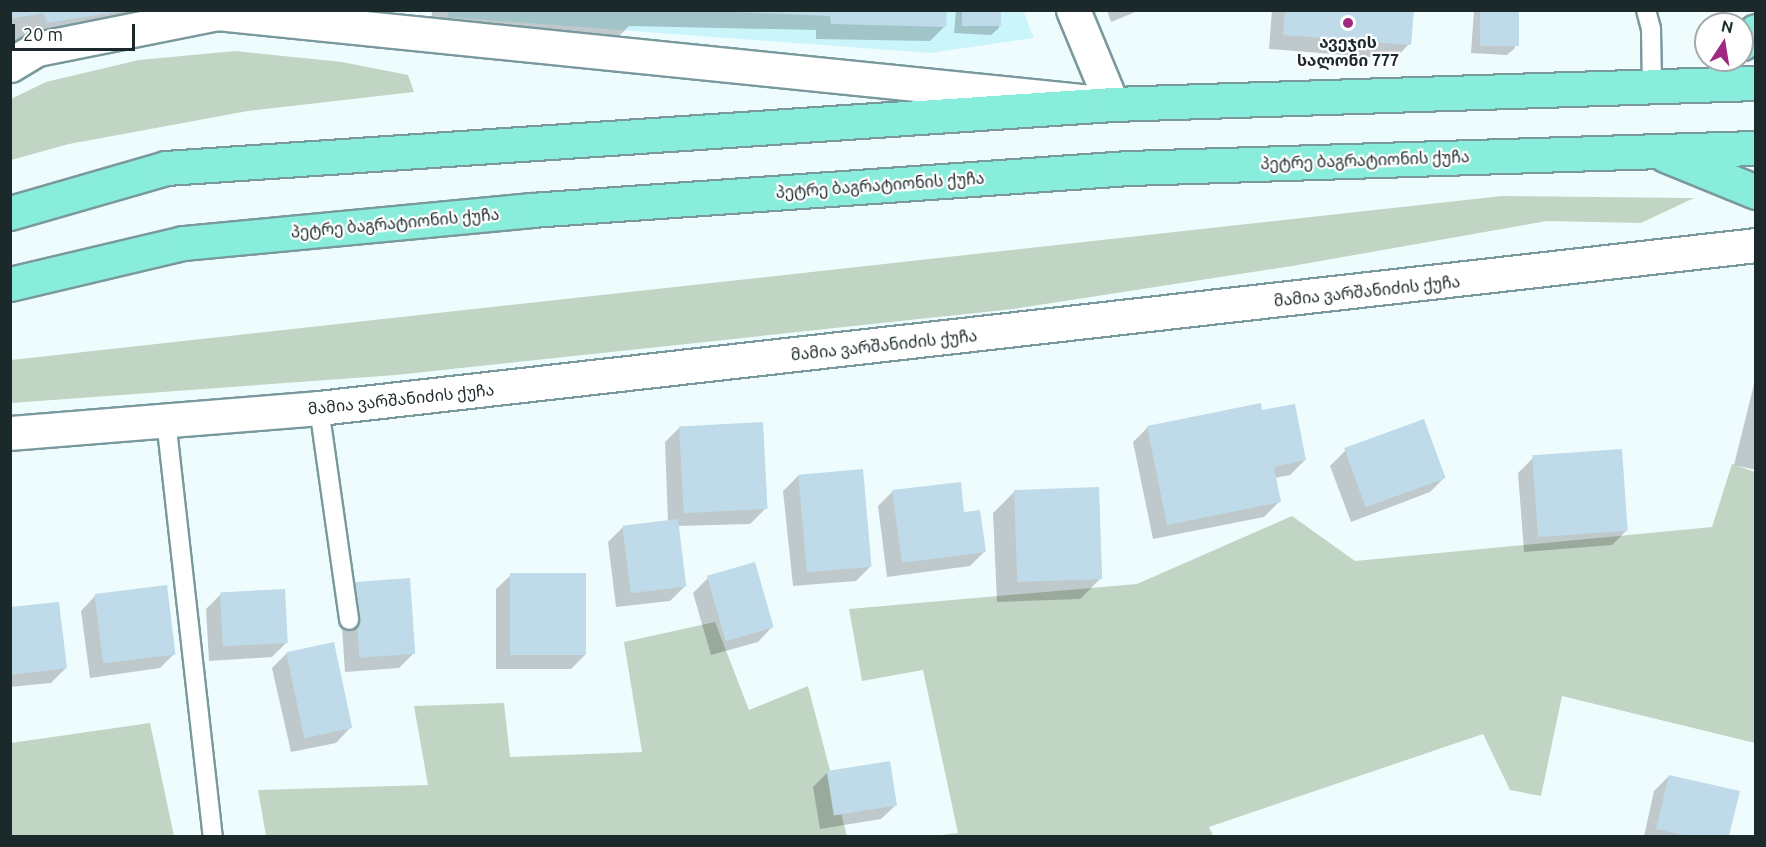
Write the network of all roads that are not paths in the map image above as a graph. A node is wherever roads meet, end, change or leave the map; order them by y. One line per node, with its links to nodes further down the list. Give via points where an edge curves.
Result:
1 (1073, 10): 8 (street)
2 (1646, 10): 7 (lane, via 1651,29)
3 (217, 12): 4 (street, via 37,49); 8 (street)
4 (10, 65)
5 (1694, 70): 7 (main road)
6 (1755, 83): 7 (main road)
7 (1652, 87): 8 (main road)
8 (1112, 104): 12 (main road, via 166,168)
9 (1755, 148): 10 (main road, პეტრე ბაგრატიონის ქუჩა)
10 (1652, 149): 11 (main road); 14 (main road, პეტრე ბაგრატიონის ქუჩა, via 1129,168 531,210 183,243)
11 (1755, 192)
12 (10, 213)
13 (1755, 245): 15 (street, მამია ვარშანიძის ქუჩა)
14 (10, 284)
15 (319, 408): 16 (street, მამია ვარშანიძის ქუჩა); 18 (lane)
16 (166, 420): 17 (street, მამია ვარშანიძის ქუჩა); 19 (lane)
17 (10, 433)
18 (349, 620)
19 (213, 837)

